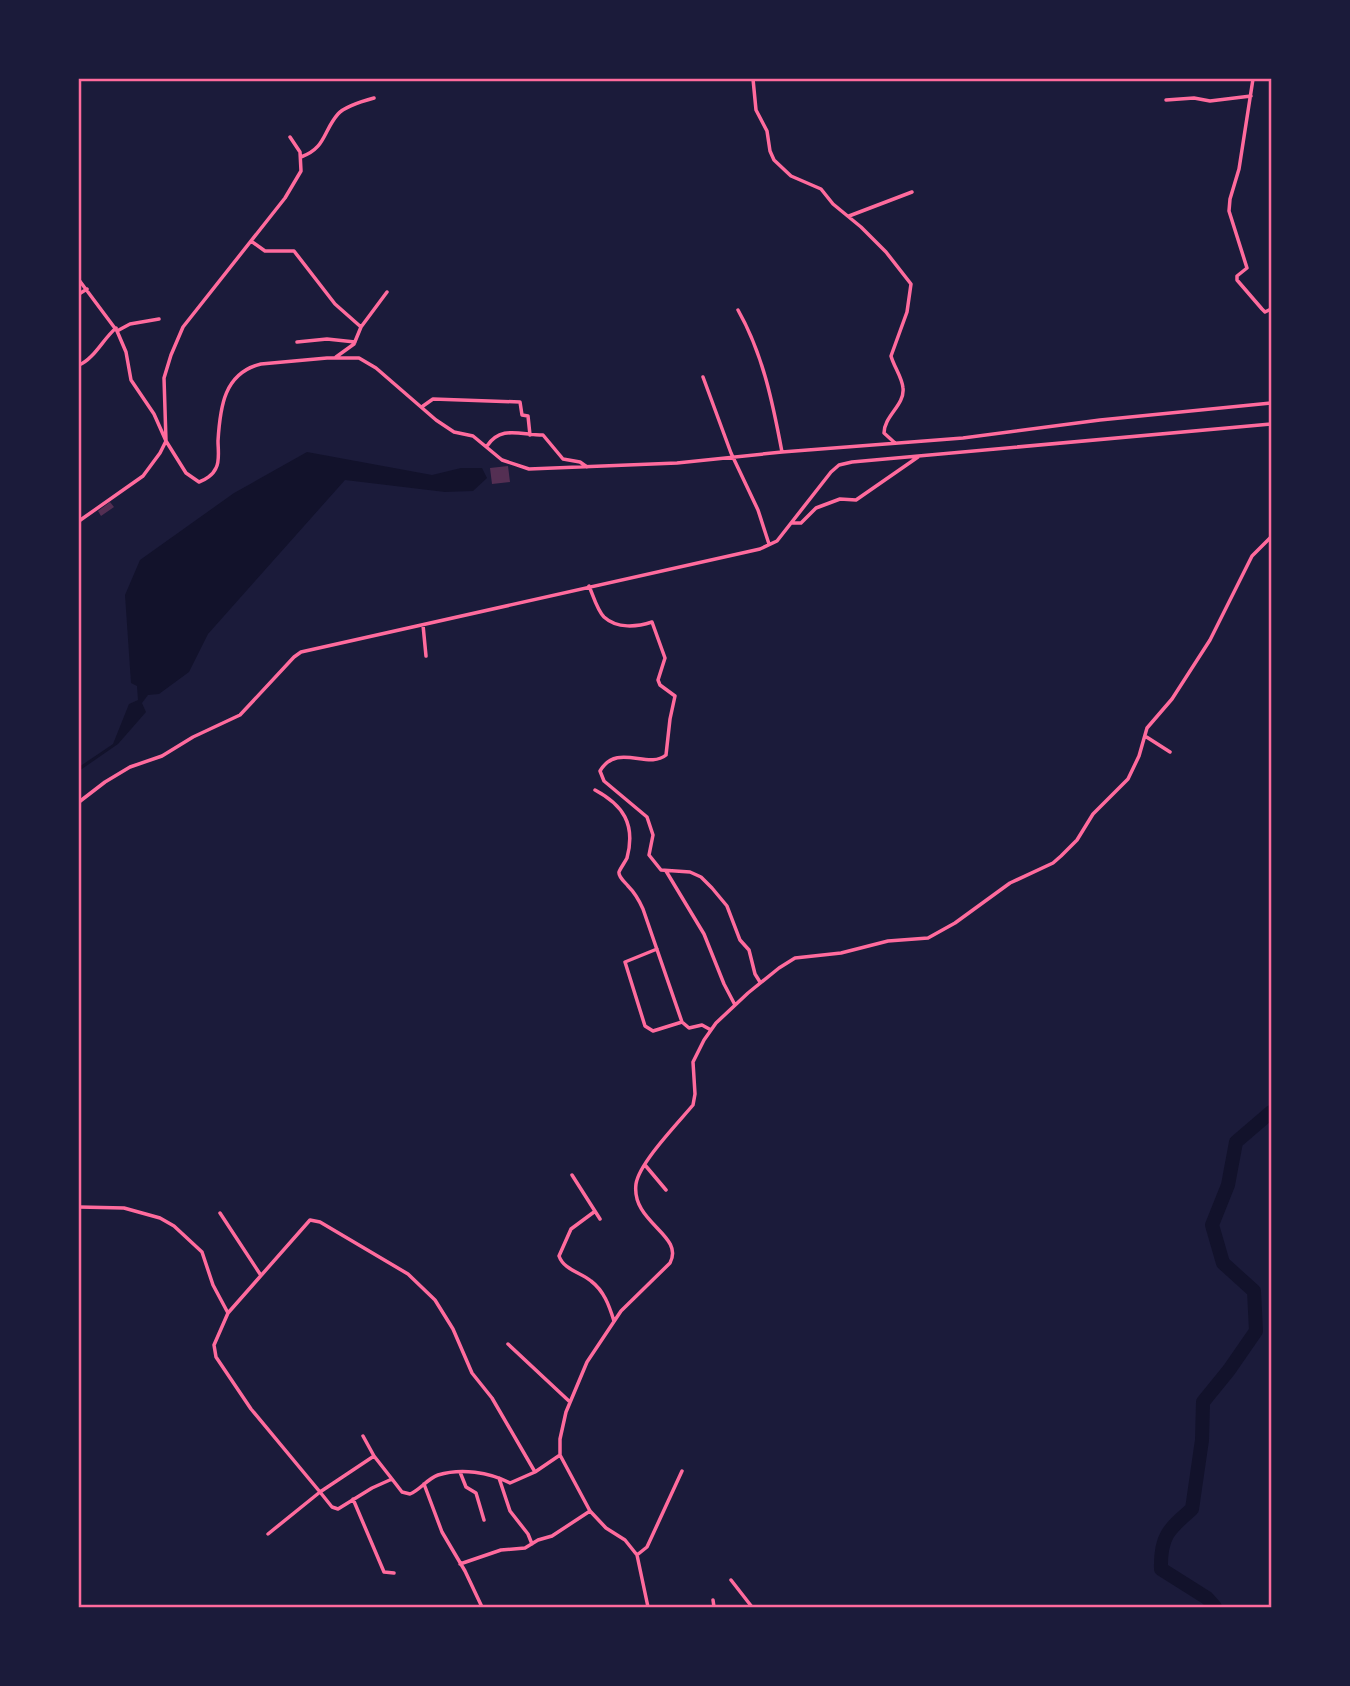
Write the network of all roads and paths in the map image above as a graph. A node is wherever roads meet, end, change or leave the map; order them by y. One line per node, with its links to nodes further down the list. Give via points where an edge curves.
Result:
1 (753, 79): 9 (street, via 756,110 774,160 791,176 821,189)
2 (1253, 79): 3 (street)
3 (1251, 96): 5 (street); 15 (street, via 1229,211 1247,268 1237,280 1265,312)
4 (374, 98): 7 (street, via 338,113 323,142)
5 (1166, 100)
6 (290, 137): 7 (street)
7 (301, 157): 10 (street, via 301,171 285,198)
8 (912, 192): 9 (street)
9 (849, 216): 30 (street, via 911,284 907,312 891,356 904,389 884,426)
10 (251, 241): 18 (street, via 265,251 294,251 335,304); 29 (street, via 183,327 171,355 164,378)
11 (79, 280): 12 (street)
12 (87, 289): 14 (street); 19 (street)
13 (387, 292): 18 (street)
14 (79, 294)
15 (1271, 309)
16 (738, 310): 32 (street, via 765,373)
17 (159, 319): 19 (street)
18 (360, 327): 21 (street)
19 (116, 330): 23 (street); 29 (street, via 131,380)
20 (297, 342): 21 (street)
21 (355, 342): 22 (street)
22 (334, 358): 26 (street, via 362,359); 29 (street, via 261,364 235,376 228,386 219,428 218,466 202,482 186,473)
23 (79, 365)
24 (703, 377): 34 (street)
25 (1271, 403): 30 (street)
26 (423, 406): 28 (street, via 433,399 520,402 522,415 530,419); 31 (street, via 454,432 473,436)
27 (1271, 424): 33 (street)
28 (530, 435): 31 (street, via 503,432); 35 (street, via 543,435 563,459)
29 (166, 441): 36 (street, via 143,476)
30 (894, 443): 32 (street)
31 (487, 446): 35 (street, via 502,460 529,469)
32 (782, 452): 34 (street)
33 (920, 456): 37 (street, via 856,500 840,499 816,508 801,523); 37 (street, via 839,465)
34 (734, 458): 35 (street); 39 (street)
35 (589, 468)
36 (79, 521)
37 (792, 523): 39 (street)
38 (1271, 537): 43 (street, via 1252,556 1214,633)
39 (770, 545): 40 (street)
40 (589, 586): 41 (street); 47 (street, via 602,616 631,627 652,622 662,646 665,662 658,680 675,696 666,755 660,760 616,757 600,771 604,782 647,817 653,835 649,855)
41 (423, 625): 42 (street); 46 (street, via 302,652 240,715 162,756 130,767)
42 (426, 656)
43 (1145, 736): 44 (street); 49 (street, via 1128,779 1053,863 1010,883 928,938 795,958)
44 (1170, 752)
45 (595, 790): 48 (street, via 625,813 628,849 619,872 636,893)
46 (79, 802)
47 (666, 871): 49 (street, via 690,872 712,888 727,906); 50 (street, via 704,934)
48 (657, 949): 51 (street); 51 (street, via 625,962 645,1026 653,1031)
49 (760, 982): 50 (street)
50 (735, 1005): 52 (street)
51 (682, 1022): 52 (street, via 689,1028 702,1025)
52 (711, 1030): 53 (street, via 693,1062 693,1105)
53 (645, 1165): 55 (street); 62 (street, via 636,1181 638,1203 671,1243 673,1256)
54 (572, 1175): 57 (street)
55 (666, 1190)
56 (79, 1208): 61 (street, via 124,1208 174,1226 202,1252)
57 (594, 1212): 59 (street); 62 (street, via 571,1228 559,1256 566,1267 597,1287)
58 (220, 1213): 60 (street)
59 (600, 1219)
60 (260, 1274): 61 (street); 69 (street, via 310,1220 408,1274 435,1300 472,1373)
61 (228, 1313): 74 (street, via 216,1338 216,1357 251,1409)
62 (614, 1321): 64 (street, via 587,1362)
63 (508, 1344): 64 (street)
64 (570, 1402): 66 (street)
65 (363, 1436): 67 (street)
66 (560, 1455): 69 (street); 76 (street)
67 (374, 1456): 72 (street); 74 (street)
68 (460, 1472): 71 (street); 73 (street, via 436,1476); 77 (street, via 466,1487 476,1493)
69 (535, 1472): 71 (street, via 510,1483)
70 (682, 1472): 80 (street, via 647,1547)
71 (499, 1478): 79 (street, via 510,1511)
72 (392, 1479): 73 (street, via 406,1493); 75 (street)
73 (424, 1485): 81 (street)
74 (320, 1492): 75 (street, via 336,1509); 78 (street)
75 (353, 1499): 82 (street, via 384,1572)
76 (590, 1511): 79 (street); 80 (street)
77 (484, 1520)
78 (268, 1534)
79 (532, 1544): 81 (street, via 486,1553)
80 (637, 1555): 86 (street)
81 (460, 1564): 85 (street)
82 (394, 1573)
83 (731, 1580): 88 (street)
84 (713, 1600): 87 (street)
85 (482, 1607)
86 (648, 1607)
87 (714, 1607)
88 (752, 1607)

